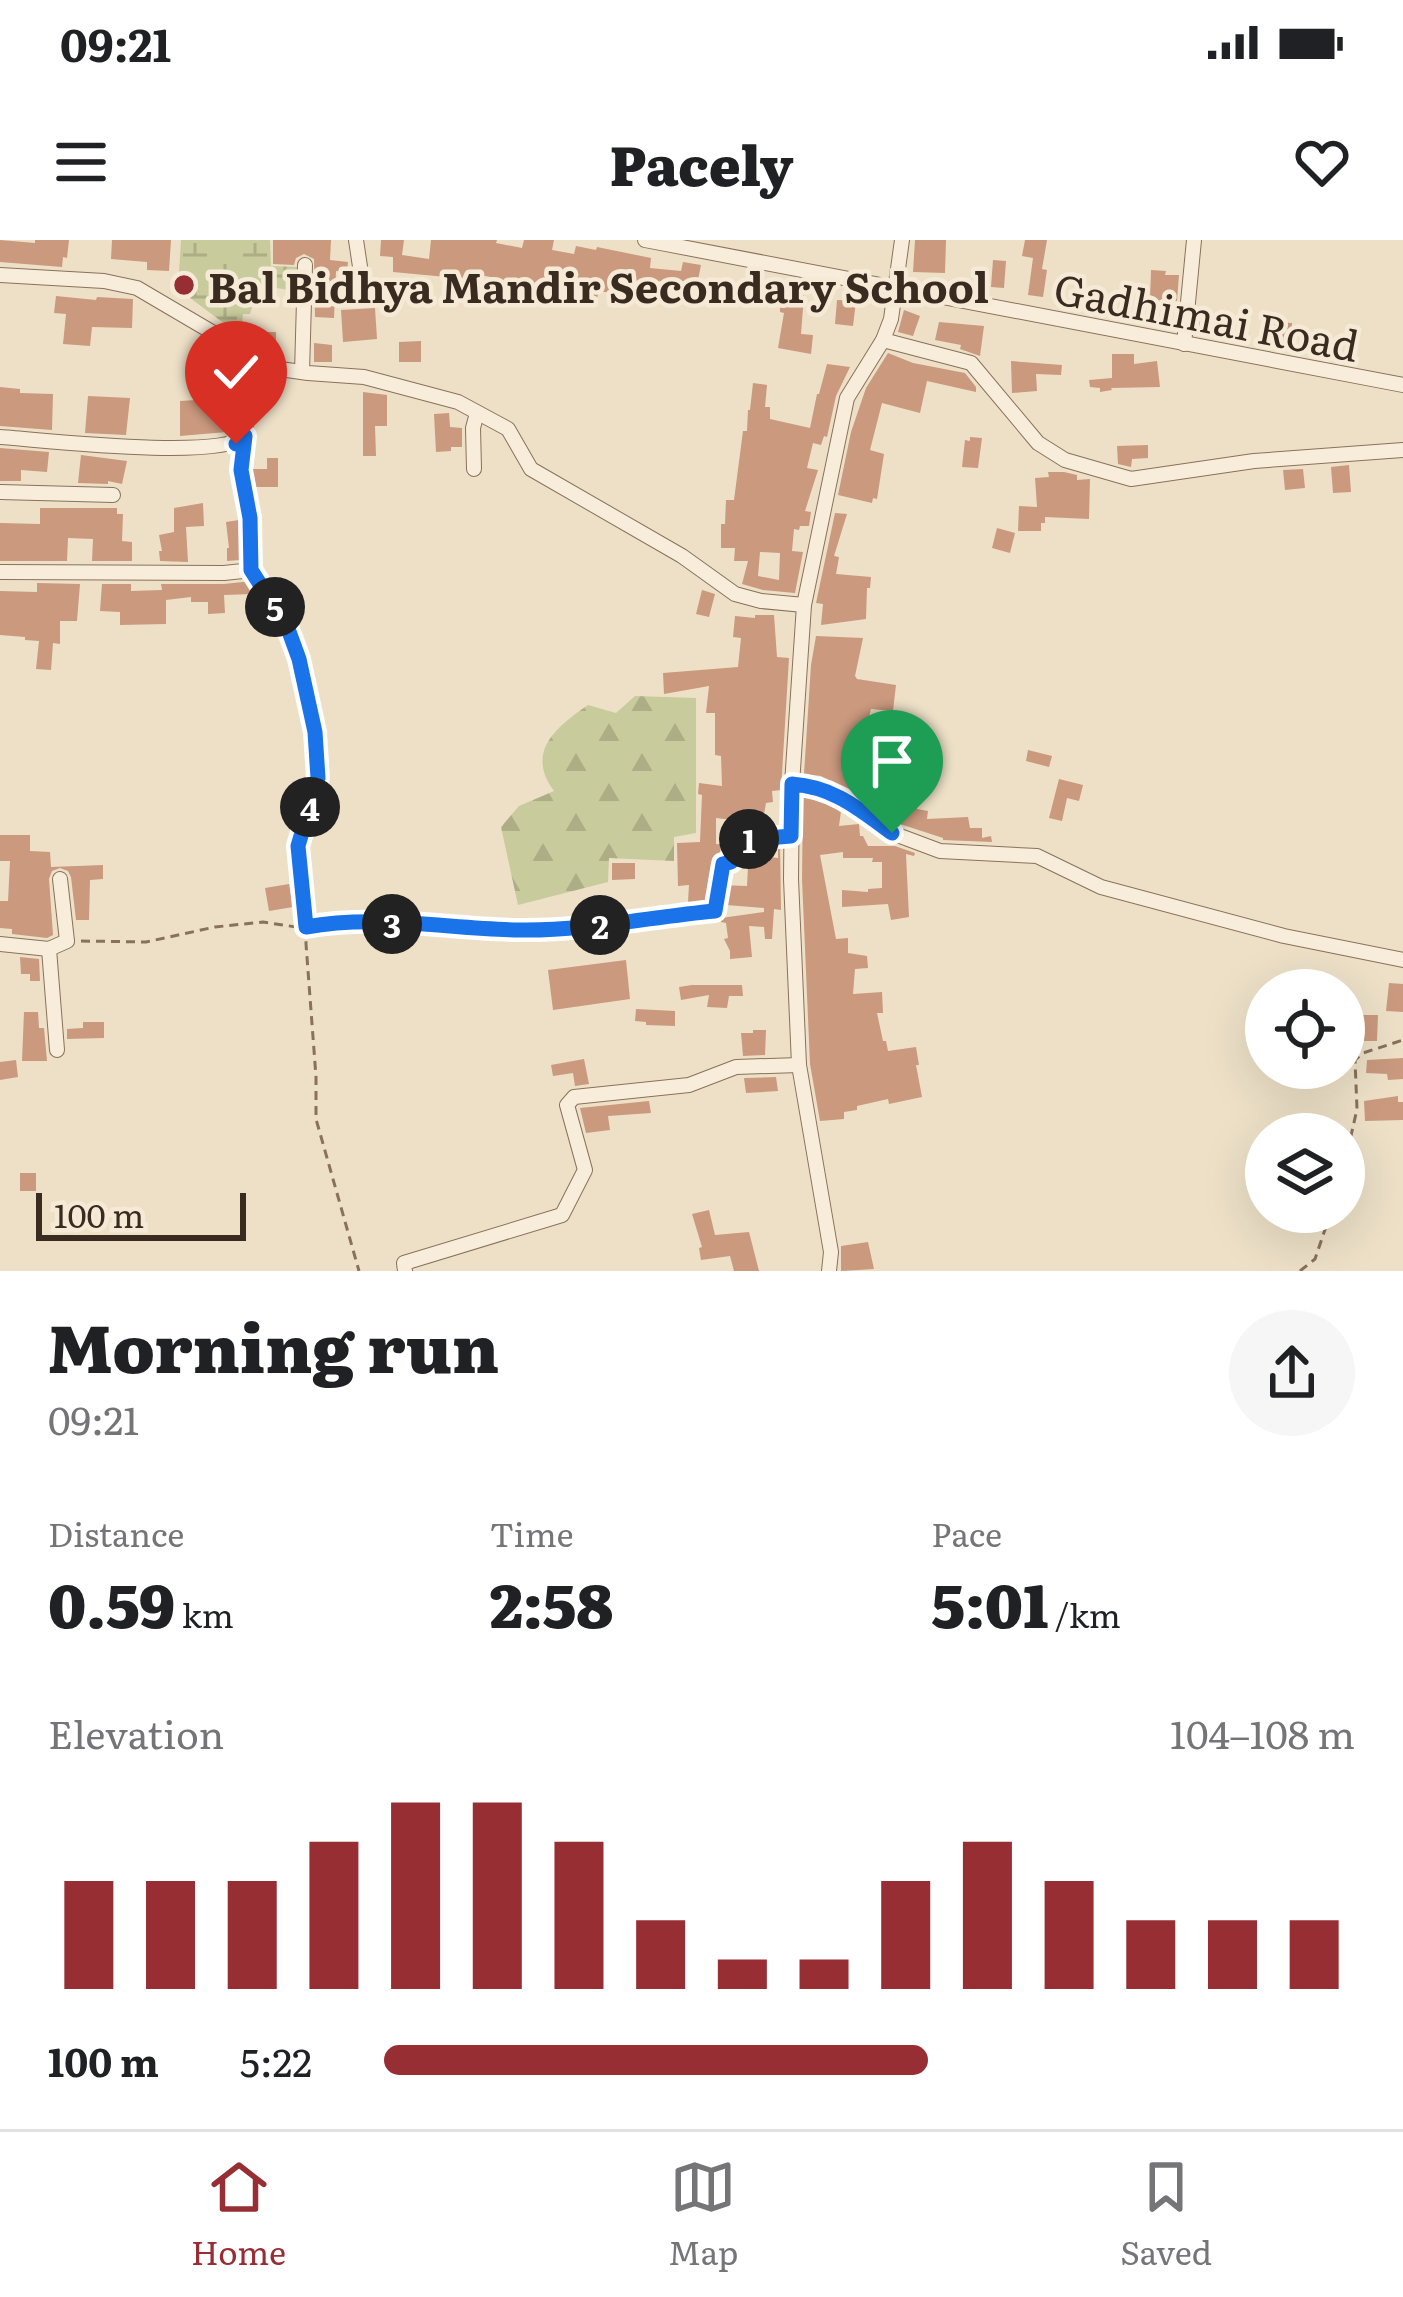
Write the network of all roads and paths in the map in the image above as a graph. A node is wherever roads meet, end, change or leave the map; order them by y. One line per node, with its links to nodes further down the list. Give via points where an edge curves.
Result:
1 (356, 240): 8 (street)
2 (645, 240): 7 (street, Gadhimai Road)
3 (902, 240): 7 (street)
4 (1194, 240): 10 (street)
5 (305, 265): 12 (street)
6 (0, 275): 11 (street, via 137,288)
7 (896, 289): 9 (street); 10 (street, Gadhimai Road)
8 (371, 298)
9 (884, 340): 17 (street, via 971,363 1038,443 1065,460 1131,479); 23 (street, via 848,398)
10 (1184, 344): 13 (street, Gadhimai Road)
11 (254, 358): 12 (street); 15 (street)
12 (302, 372): 14 (street, via 364,377)
13 (1403, 385)
14 (477, 412): 18 (street); 23 (street, via 508,429 531,469 735,594)
15 (245, 436): 16 (street, via 236,444 171,447); 21 (street)
16 (0, 437)
17 (1403, 450)
18 (474, 470)
19 (0, 492): 20 (street)
20 (113, 495)
21 (251, 570): 22 (street); 27 (path, via 287,626 315,732 318,778 298,846)
22 (0, 572)
23 (804, 604): 24 (street)
24 (792, 784): 25 (street); 31 (street, via 818,786 892,833 940,851 1037,856 1118,892)
25 (791, 836): 27 (path, via 734,841 715,911 571,929); 34 (street)
26 (61, 879): 28 (street)
27 (306, 927): 28 (path, via 263,922 146,942); 37 (path, via 316,1119)
28 (67, 941): 30 (street)
29 (0, 944): 30 (street)
30 (50, 950): 33 (street)
31 (1403, 960)
32 (1403, 1040): 35 (path, via 1355,1060)
33 (57, 1050)
34 (799, 1065): 38 (street, via 736,1067 689,1085 574,1097 567,1105 585,1170 562,1215 404,1263); 39 (street)
35 (1356, 1113)
36 (1324, 1233): 40 (path, via 1315,1259)
37 (358, 1271)
38 (404, 1271)
39 (829, 1271)
40 (1300, 1271)

